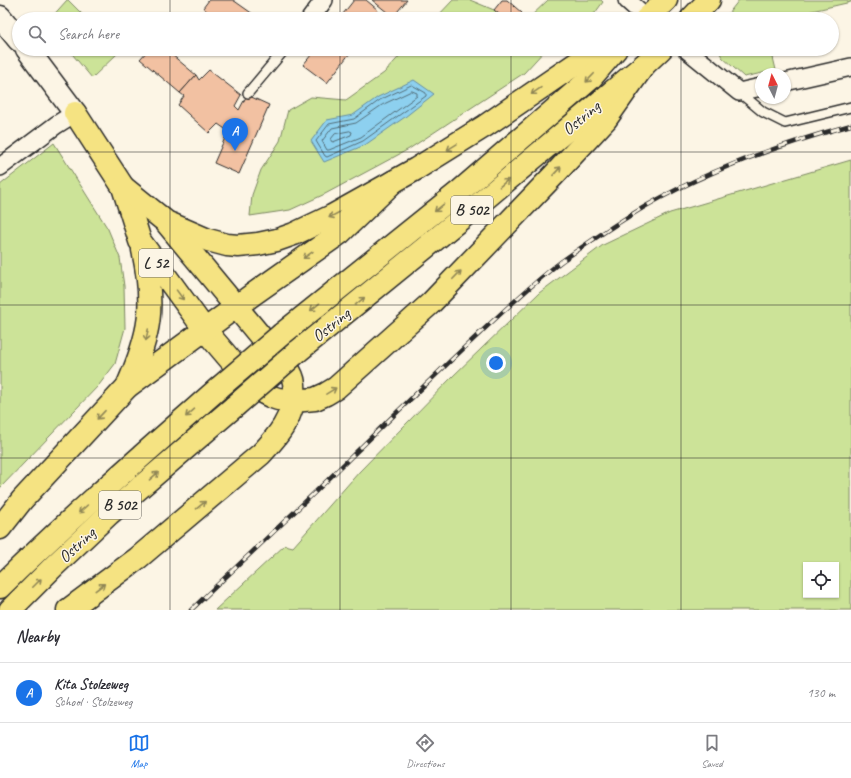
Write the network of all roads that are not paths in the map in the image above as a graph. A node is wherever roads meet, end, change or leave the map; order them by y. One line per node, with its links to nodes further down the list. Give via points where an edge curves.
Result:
1 (324, 0): 5 (street)
2 (627, 0): 6 (street)
3 (666, 0): 7 (highway)
4 (709, 0): 8 (highway)
5 (315, 12)
6 (639, 12)
7 (653, 12)
8 (698, 12)
9 (0, 17): 10 (main road)
10 (12, 32)
11 (32, 56): 24 (main road, L 52)
12 (279, 56): 22 (lane)
13 (591, 56): 26 (highway, one-way to 26, via 486,126)
14 (610, 56): 35 (highway, Ostring / B 502, one-way to 35, bridge, via 590,79 460,191 220,387 37,550)
15 (654, 56): 17 (highway, Ostring / B 502)
16 (695, 56): 21 (street)
17 (644, 65): 33 (highway, one-way to 17, via 315,399 336,388 430,303 606,119); 36 (highway, Ostring / B 502, one-way to 17, bridge, via 109,514 297,352)
18 (851, 67): 19 (street)
19 (791, 81)
20 (755, 88): 21 (street)
21 (739, 92): 23 (lane, via 762,112 785,123)
22 (248, 93)
23 (851, 107)
24 (75, 113): 25 (street); 27 (highway, L 52)
25 (0, 167)
26 (392, 182): 28 (highway, one-way to 28, via 301,231 258,244 220,244); 30 (highway, one-way to 30, via 340,233)
27 (123, 187): 28 (highway); 29 (highway, L 52)
28 (165, 221): 30 (highway, L 52)
29 (140, 241): 31 (highway, L 52, one-way to 31); 32 (highway, one-way to 32, via 148,276 150,314 145,342)
30 (236, 306): 31 (highway); 33 (highway, L 52, via 290,372 294,379)
31 (206, 330): 32 (highway); 33 (highway, L 52, via 251,384 272,397)
32 (127, 387): 34 (highway, one-way to 34, via 22,500)
33 (294, 401): 37 (highway, one-way to 33, via 138,558 261,454 288,421)
34 (0, 528)
35 (0, 587)
36 (10, 610)
37 (68, 610)

